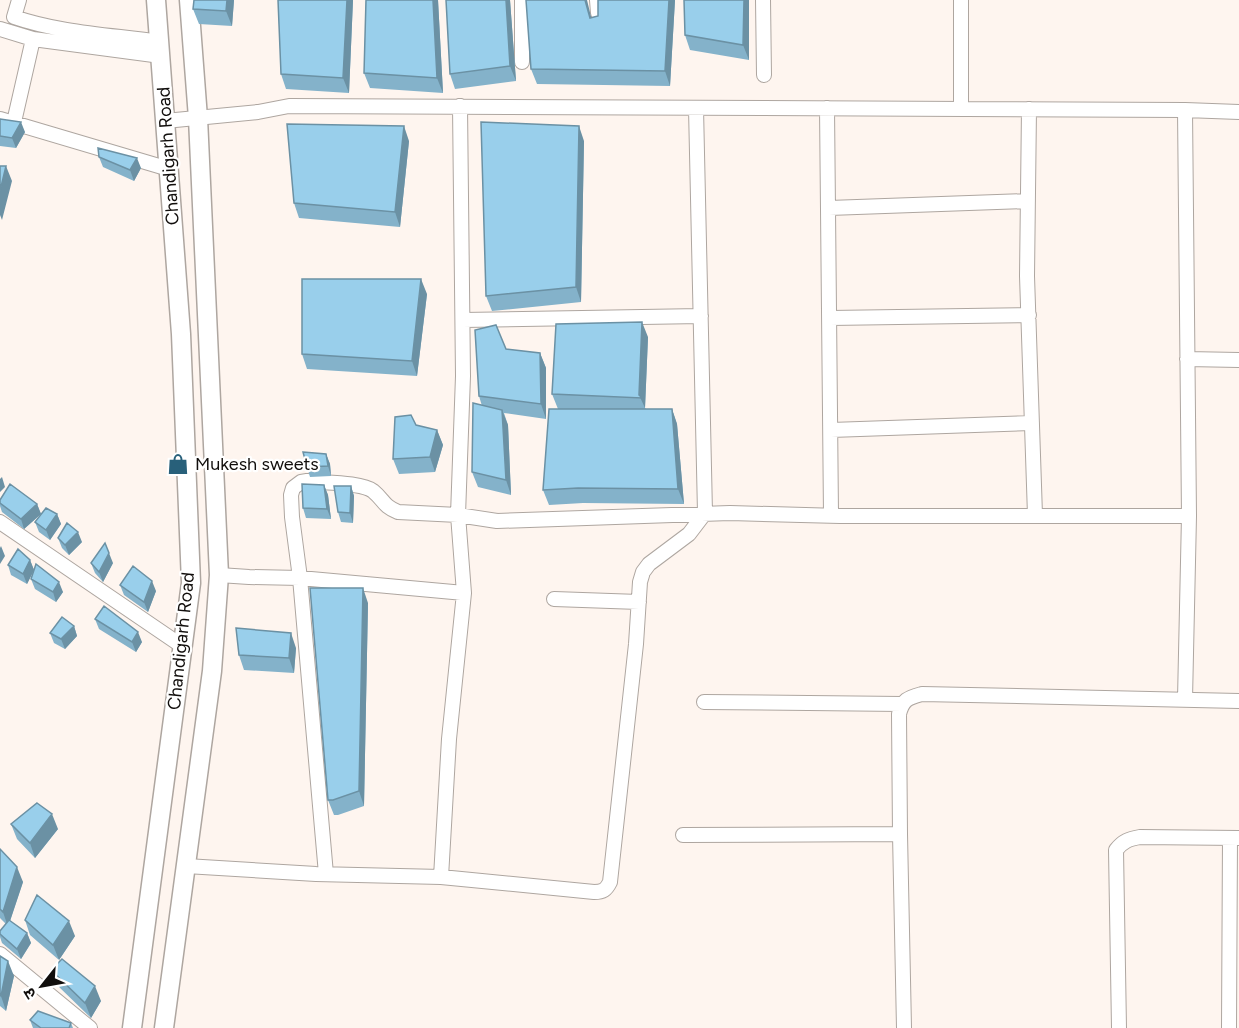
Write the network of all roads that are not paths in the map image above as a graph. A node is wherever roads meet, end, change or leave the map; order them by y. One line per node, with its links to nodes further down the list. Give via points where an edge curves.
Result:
1 (19, 0): 7 (street)
2 (156, 0): 10 (main road, Chandigarh Road)
3 (189, 0): 20 (main road, Chandigarh Road)
4 (522, 0): 11 (street)
5 (763, 0): 12 (street)
6 (961, 0): 16 (street)
7 (7, 15): 10 (street)
8 (0, 29): 9 (street)
9 (33, 39): 10 (street); 21 (street)
10 (160, 49): 22 (main road, Chandigarh Road)
11 (522, 62)
12 (764, 75)
13 (460, 106): 14 (street); 20 (street, via 289,105); 29 (street)
14 (696, 108): 15 (street); 27 (street)
15 (827, 108): 16 (street); 25 (street)
16 (961, 109): 17 (street)
17 (1029, 109): 18 (street); 24 (street)
18 (1185, 110): 19 (street); 30 (street)
19 (1239, 112)
20 (198, 118): 22 (street); 40 (main road, Chandigarh Road)
21 (7, 120): 23 (street)
22 (165, 121): 23 (main road, Chandigarh Road)
23 (168, 169): 45 (main road, Chandigarh Road, via 181,334 190,583)
24 (1028, 201): 25 (street); 26 (street)
25 (829, 208): 28 (street)
26 (1029, 315): 28 (street); 32 (street)
27 (701, 316): 29 (street); 34 (street)
28 (830, 318): 33 (street)
29 (463, 320): 35 (street)
30 (1187, 359): 31 (street); 38 (street)
31 (1239, 360)
32 (1032, 423): 33 (street); 37 (street)
33 (831, 430): 36 (street)
34 (705, 513): 35 (street, via 497,521); 36 (street); 44 (street, via 689,534 643,572)
35 (458, 515): 41 (street, via 398,512 363,486 301,482 291,495); 42 (street)
36 (831, 515): 37 (street)
37 (1035, 515): 38 (street)
38 (1189, 516): 46 (street)
39 (0, 522): 45 (street)
40 (219, 575): 41 (street); 53 (main road, Chandigarh Road, via 212,671)
41 (300, 578): 42 (street); 54 (street)
42 (464, 593): 55 (street, via 449,739)
43 (554, 599): 44 (street)
44 (639, 602): 55 (street, via 610,882 606,890)
45 (182, 646): 58 (main road, Chandigarh Road)
46 (1185, 699): 47 (street); 49 (street, via 922,694)
47 (1239, 701)
48 (704, 702): 49 (street)
49 (902, 704): 50 (street)
50 (900, 834): 51 (street); 60 (street)
51 (683, 835)
52 (1235, 838): 61 (street, via 1140,837 1128,839 1116,850); 62 (street)
53 (186, 866): 54 (street); 59 (main road, Chandigarh Road)
54 (326, 874): 55 (street)
55 (441, 877)
56 (0, 954): 57 (street)
57 (90, 1028)
58 (132, 1028)
59 (164, 1028)
60 (904, 1028)
61 (1119, 1028)
62 (1229, 1028)

